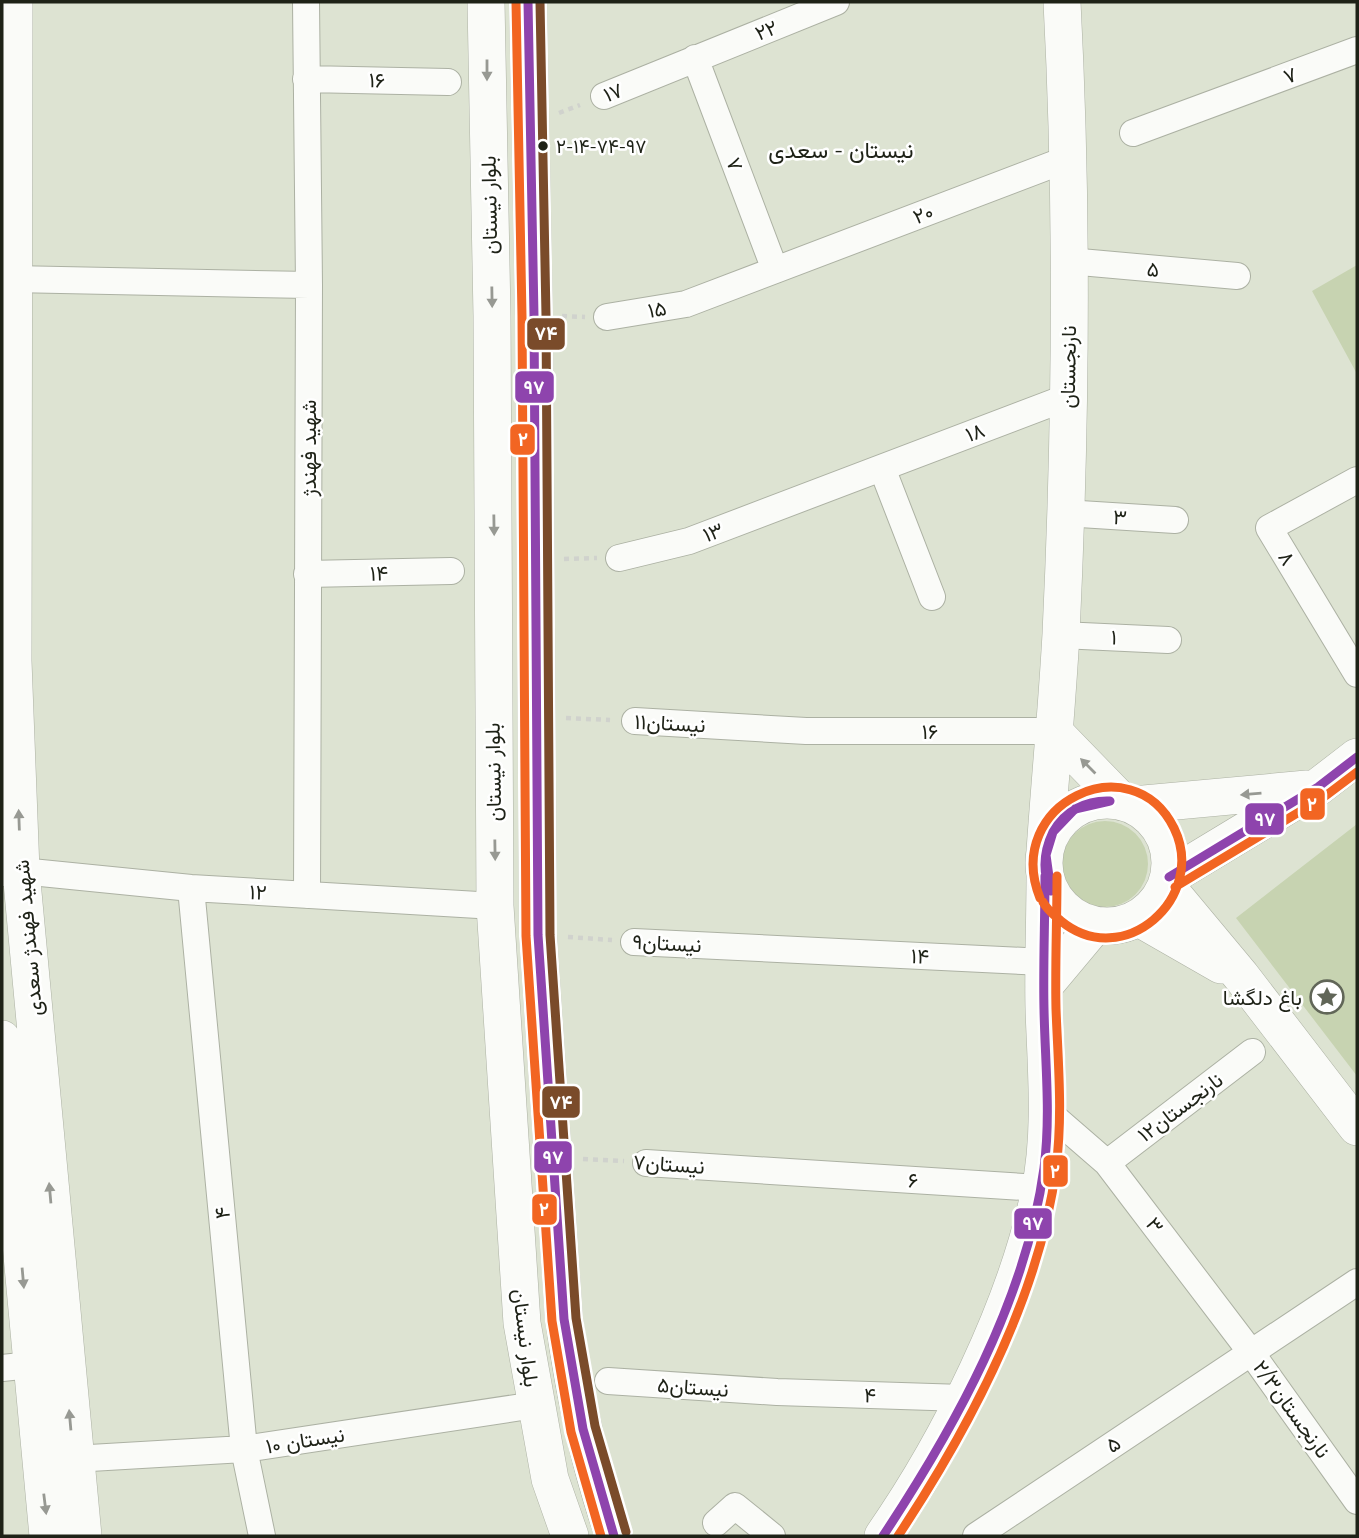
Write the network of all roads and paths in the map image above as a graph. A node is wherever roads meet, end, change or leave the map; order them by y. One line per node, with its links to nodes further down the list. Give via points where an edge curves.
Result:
1 (14, 2): 18 (street, شهید فهندژ سعدی)
2 (306, 2): 9 (street, شهید فهندژ)
3 (486, 2): 47 (street, بلوار نیستان, one-way to 47)
4 (528, 2): 12 (street, بلوار نیستان)
5 (836, 2): 8 (street, ۲۲)
6 (1062, 2): 14 (street, نارنجستان)
7 (1357, 50): 13 (street, ۷)
8 (695, 58): 11 (street, ۱۷); 16 (street, ۷)
9 (306, 79): 10 (street, ۱۶); 19 (street, شهید فهندژ)
10 (448, 82)
11 (604, 96): 12 (path, ۱۷)
12 (529, 124): 20 (street, بلوار نیستان)
13 (1133, 133)
14 (1070, 158): 15 (street, نارنجستان); 16 (street, ۲۰)
15 (1069, 261): 17 (street, ۵); 22 (street, نارنجستان)
16 (775, 270): 21 (street, ۱۵, via 686,304)
17 (1237, 276)
18 (12, 279): 19 (street); 43 (street, شهید فهندژ سعدی, one-way to 18)
19 (309, 285): 30 (street, شهید فهندژ)
20 (534, 316): 21 (path); 28 (street, بلوار نیستان)
21 (607, 317)
22 (1068, 397): 23 (street, ۱۸); 25 (street, نارنجستان)
23 (882, 468): 27 (street, ۱۳, via 689,541); 31 (street)
24 (1357, 480): 34 (street, ۸, via 1269,528)
25 (1064, 513): 26 (street, ۳); 32 (street, نارنجستان)
26 (1175, 520)
27 (619, 558): 28 (path)
28 (536, 560): 35 (street, بلوار نیستان)
29 (451, 571): 30 (street, ۱۴)
30 (307, 574): 46 (street, شهید فهندژ)
31 (932, 597)
32 (1061, 635): 33 (street, ۱); 38 (street, نارنجستان)
33 (1168, 640)
34 (1357, 674)
35 (534, 717): 36 (path, ۱۱نیستان); 50 (street, بلوار نیستان)
36 (635, 721): 37 (street, ۱۱نیستان)
37 (806, 731): 38 (street, ۱۶)
38 (1053, 731): 41 (street, one-way to 38); 42 (street, نارنجستان)
39 (1357, 757): 40 (street)
40 (1318, 788): 41 (street, one-way to 41); 44 (street)
41 (1127, 803): 42 (street, via 1102,800 1065,816 1052,832); 44 (street, via 1151,817 1164,835 1170,856)
42 (1045, 864): 49 (street, via 1052,894 1063,908); 53 (street, نارنجستان)
43 (11, 872): 45 (street, ۱۲); 72 (street, شهید فهندژ سعدی, one-way to 43)
44 (1167, 881): 48 (street, via 1155,904); 54 (street)
45 (191, 888): 46 (street, ۱۲); 71 (street, ۴)
46 (307, 895): 47 (street, ۱۲)
47 (495, 906): 70 (street, بلوار نیستان, via 522,1324)
48 (1139, 918): 49 (street, via 1119,925); 54 (street)
49 (1095, 925): 53 (street)
50 (538, 935): 51 (path, ۹نیستان); 59 (street, بلوار نیستان)
51 (634, 942): 52 (street, ۹نیستان)
52 (796, 949): 53 (street, ۱۴)
53 (1044, 974): 57 (street, نارنجستان)
54 (1241, 976): 58 (street)
55 (2, 1039): 66 (street, شهید فهندژ سعدی, one-way to 66)
56 (1252, 1052): 61 (street, ۱۲نارنجستان)
57 (1047, 1111): 61 (street, ۳); 63 (street, نارنجستان)
58 (1357, 1127)
59 (551, 1157): 60 (path, ۷نیستان); 79 (street, بلوار نیستان, via 572,1379 590,1467)
60 (646, 1163): 62 (street, ۷نیستان)
61 (1107, 1163): 65 (street, ۳)
62 (787, 1172): 63 (street, ۶)
63 (1040, 1188): 69 (street, نارنجستان, via 1016,1279)
64 (1357, 1282): 65 (street, ۵)
65 (1250, 1351): 73 (street, ۲/۳نارنجستان); 82 (street, ۵)
66 (16, 1366): 75 (street, شهید فهندژ سعدی, one-way to 75)
67 (608, 1381): 68 (street, ۵نیستان)
68 (777, 1392): 69 (street, ۴)
69 (963, 1398): 81 (street, نارنجستان, via 920,1483)
70 (535, 1405): 71 (street, نیستان ۱۰); 78 (street, بلوار نیستان, via 550,1479)
71 (244, 1449): 72 (street, نیستان ۱۰); 77 (street, ۴)
72 (74, 1459): 76 (street, شهید فهندژ سعدی)
73 (1357, 1502)
74 (716, 1523): 80 (street, via 735,1506)
75 (48, 1536)
76 (83, 1536)
77 (262, 1536)
78 (570, 1536)
79 (614, 1536)
80 (772, 1536)
81 (883, 1536)
82 (976, 1536)

